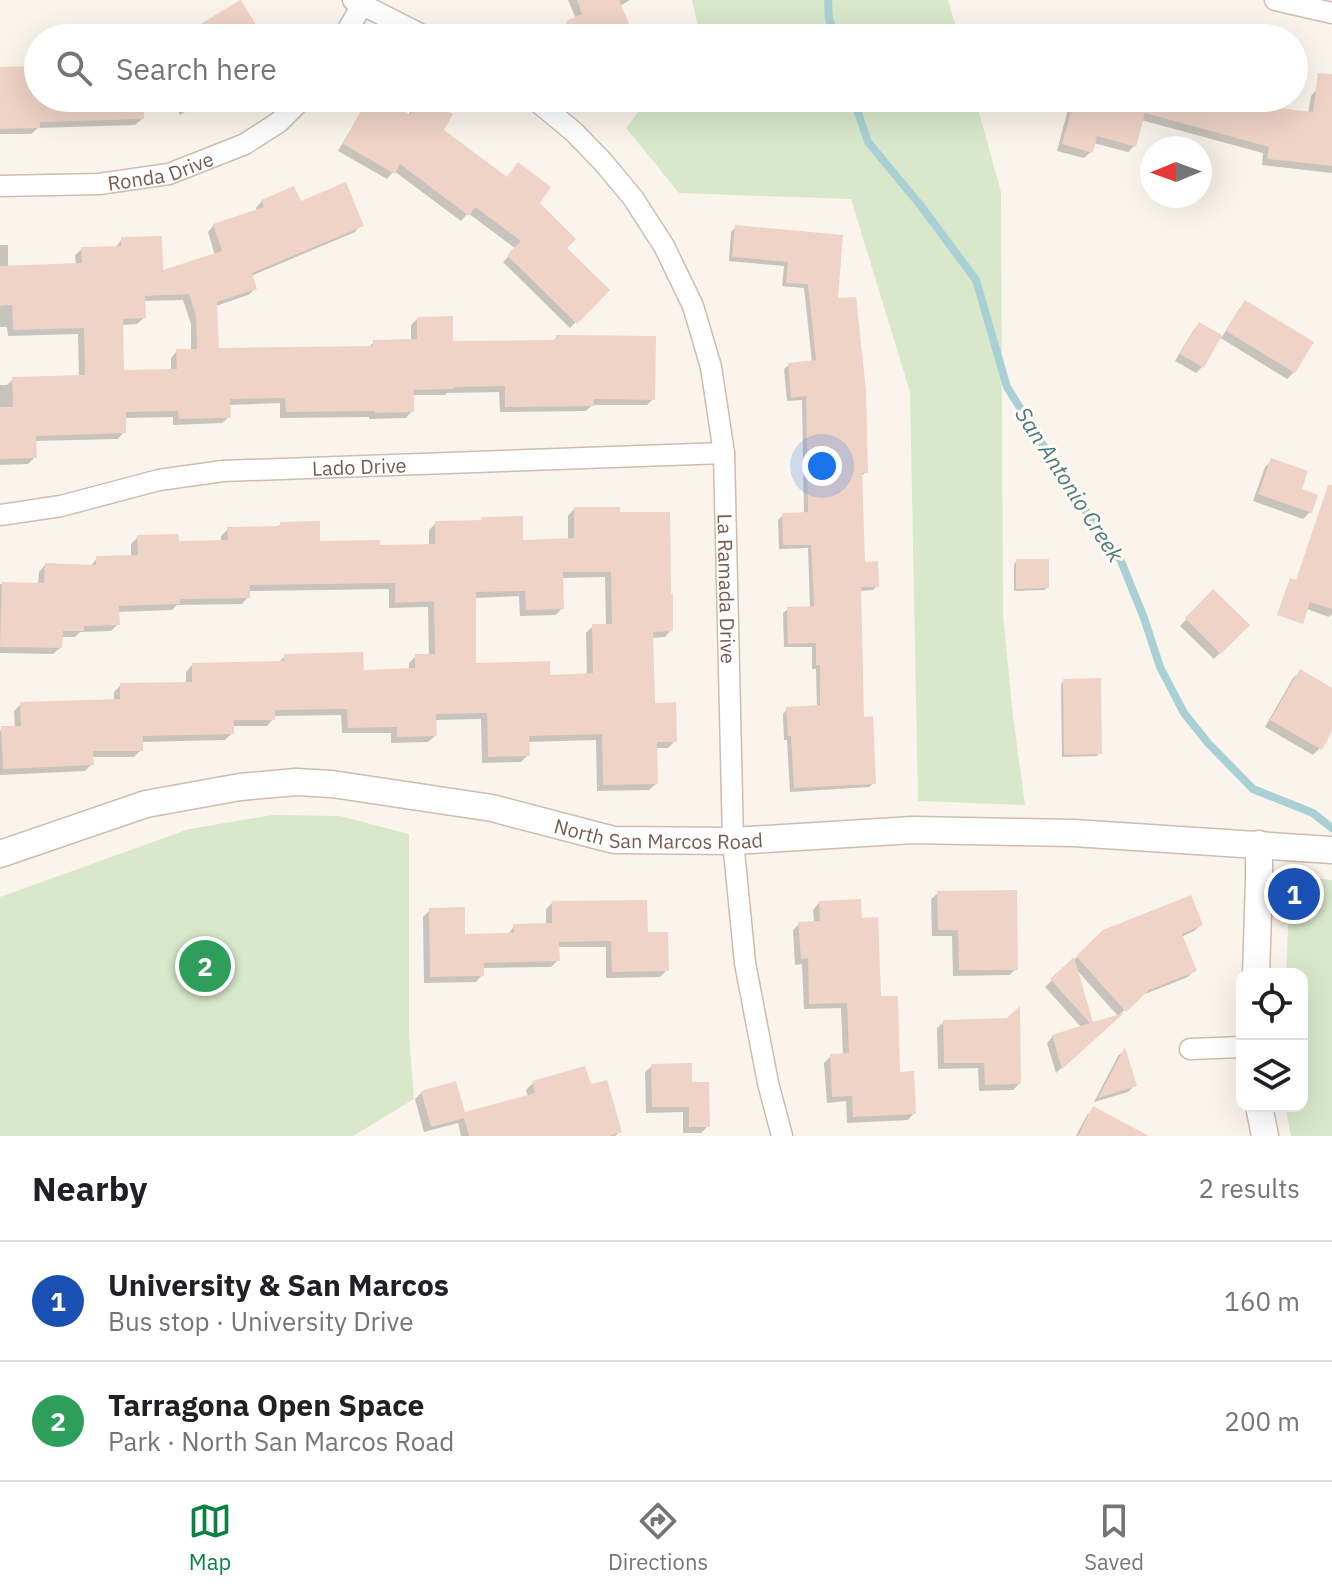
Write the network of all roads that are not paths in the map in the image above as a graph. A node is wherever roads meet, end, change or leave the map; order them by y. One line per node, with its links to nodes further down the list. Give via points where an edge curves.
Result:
1 (1275, 0): 3 (street)
2 (358, 2): 4 (street); 5 (street)
3 (1332, 13)
4 (349, 24)
5 (401, 24)
6 (289, 112): 8 (street, Ronda Drive, via 245,144 169,174 99,184)
7 (550, 112): 9 (street, La Ramada Drive, via 603,162 664,246 693,306 711,367)
8 (0, 186)
9 (724, 453): 10 (street, Lado Drive, via 223,471); 11 (street, La Ramada Drive)
10 (0, 515)
11 (733, 841): 12 (street, North San Marcos Road, via 913,830); 14 (street, North San Marcos Road, via 614,840 492,808 296,782 146,804); 19 (street, La Ramada Drive, via 745,963)
12 (1259, 844): 13 (street, North San Marcos Road); 15 (street)
13 (1322, 849)
14 (0, 854)
15 (1256, 968)
16 (1236, 1047): 17 (street)
17 (1190, 1049)
18 (1260, 1112): 20 (street)
19 (782, 1136)
20 (1265, 1136)

